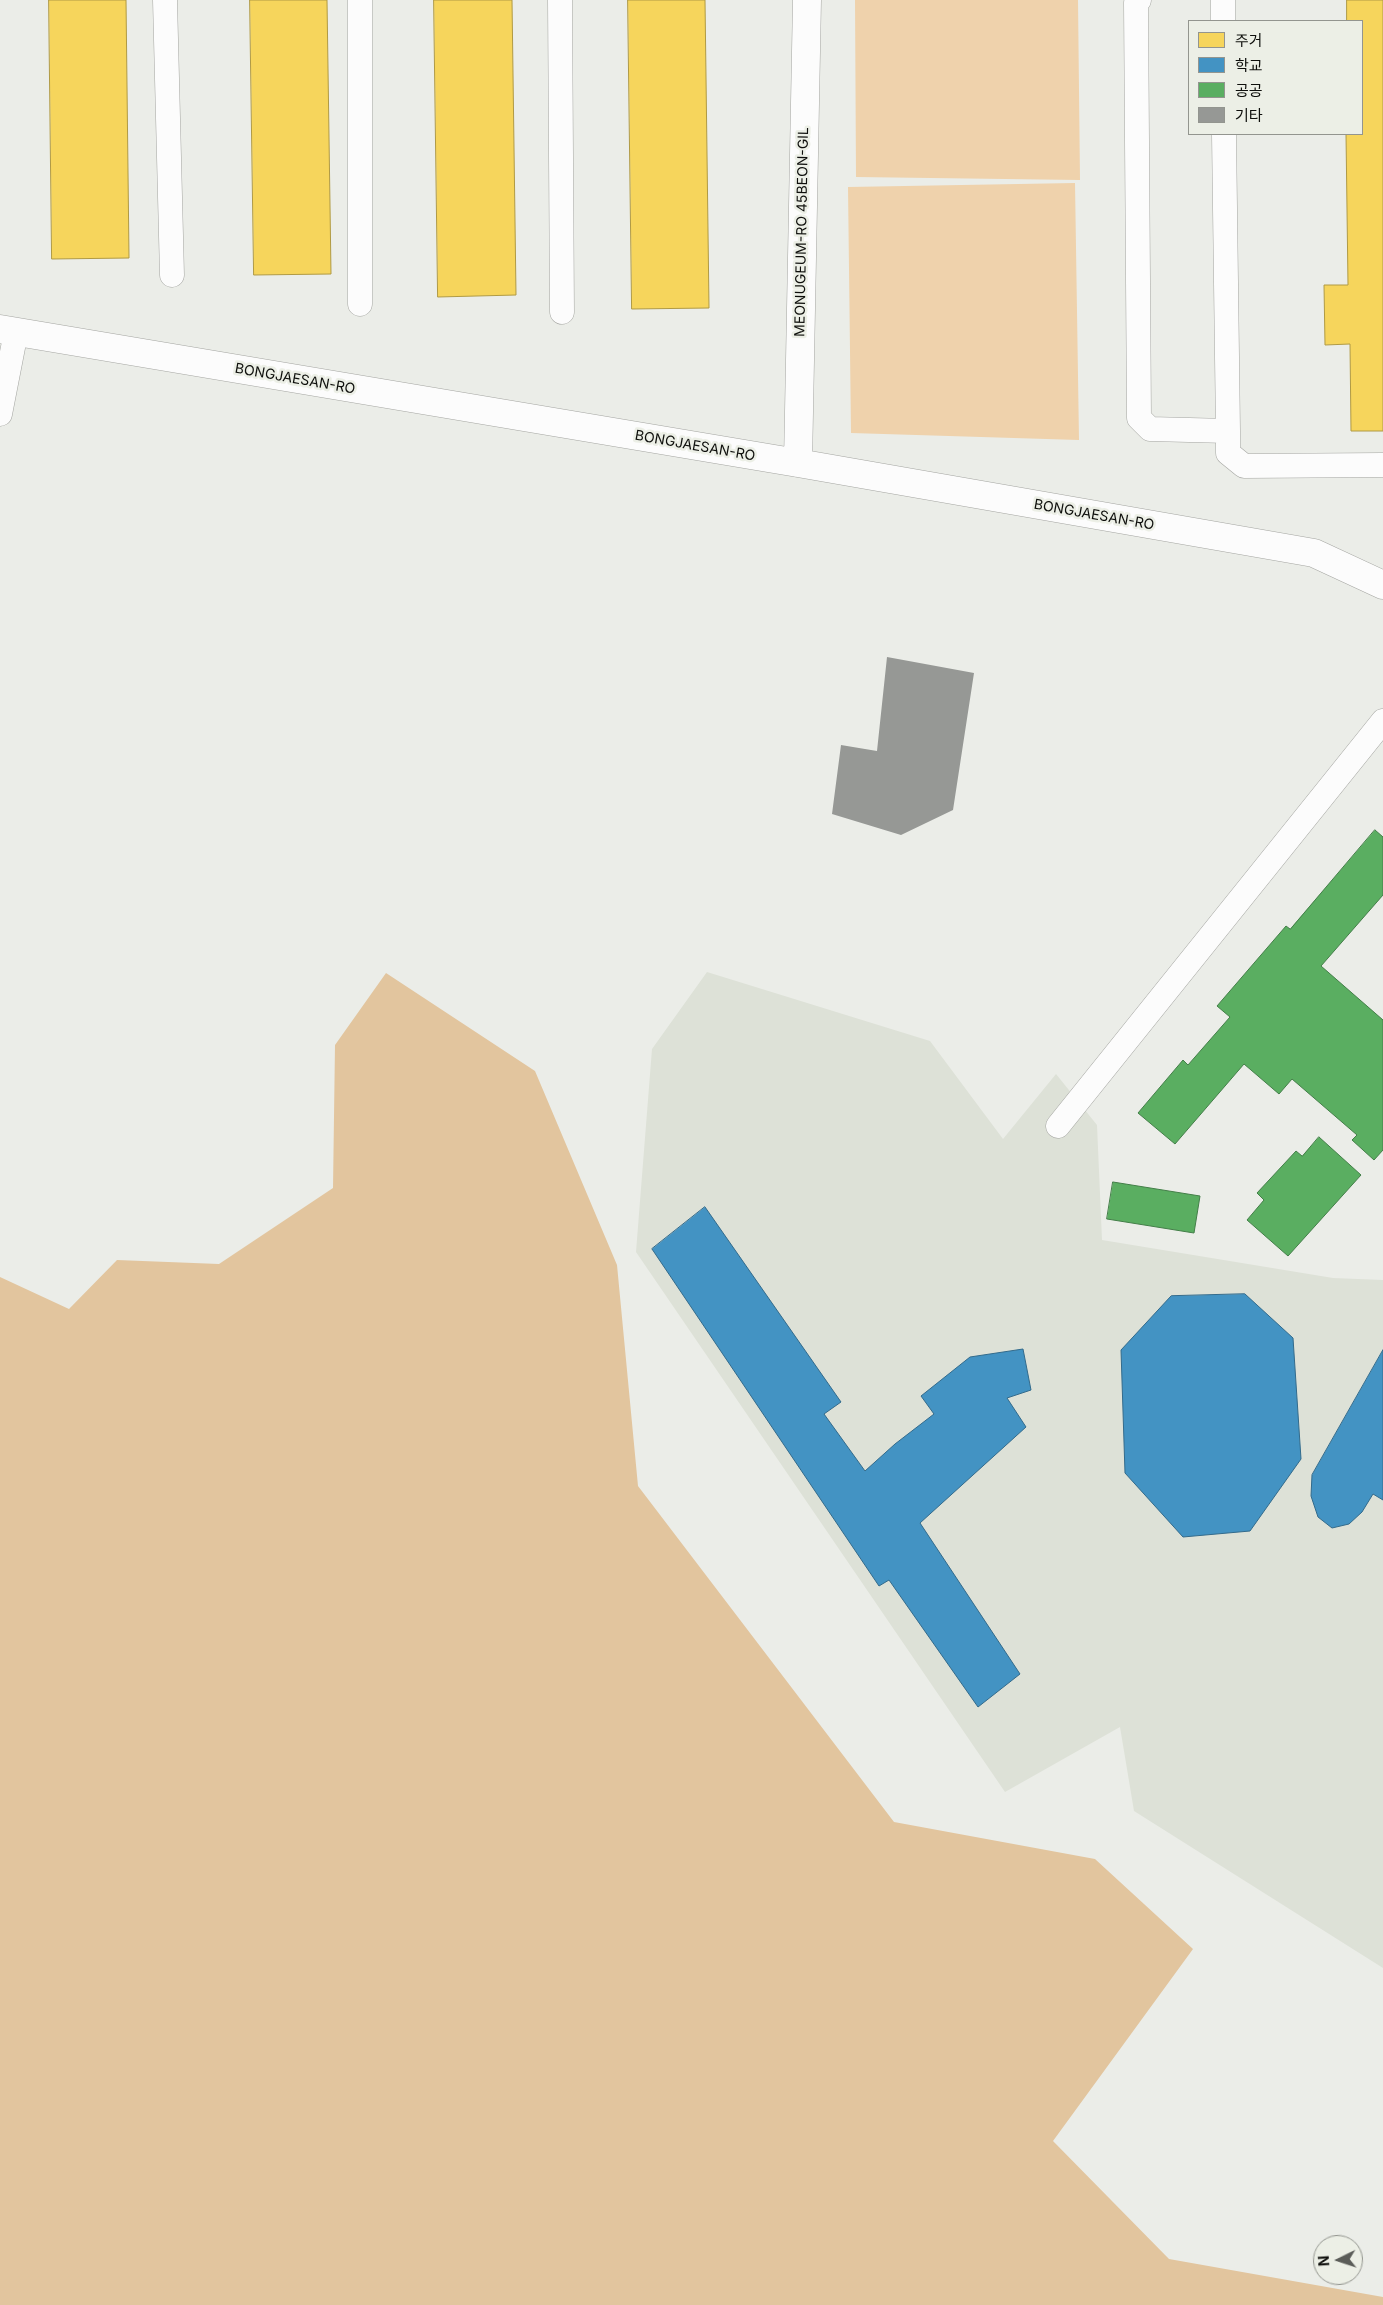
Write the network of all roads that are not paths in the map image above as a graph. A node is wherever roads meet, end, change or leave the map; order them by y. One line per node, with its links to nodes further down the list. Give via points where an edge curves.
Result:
1 (165, 0): 9 (lane)
2 (360, 0): 10 (lane)
3 (560, 0): 11 (lane)
4 (807, 0): 15 (street, MEONUGEUM-RO 45BEON-GIL)
5 (1139, 0): 14 (lane, via 1136,3 1139,418 1150,428)
6 (1223, 0): 7 (lane)
7 (1223, 20)
8 (1224, 135): 14 (lane)
9 (172, 275)
10 (360, 304)
11 (562, 312)
12 (8, 331): 13 (lane); 15 (street, BONGJAESAN-RO)
13 (0, 414)
14 (1228, 430): 16 (lane, via 1228,453 1244,466)
15 (798, 463): 17 (street, BONGJAESAN-RO, via 1314,553)
16 (1383, 465)
17 (1383, 585)
18 (1383, 721): 19 (lane)
19 (1058, 1126)

